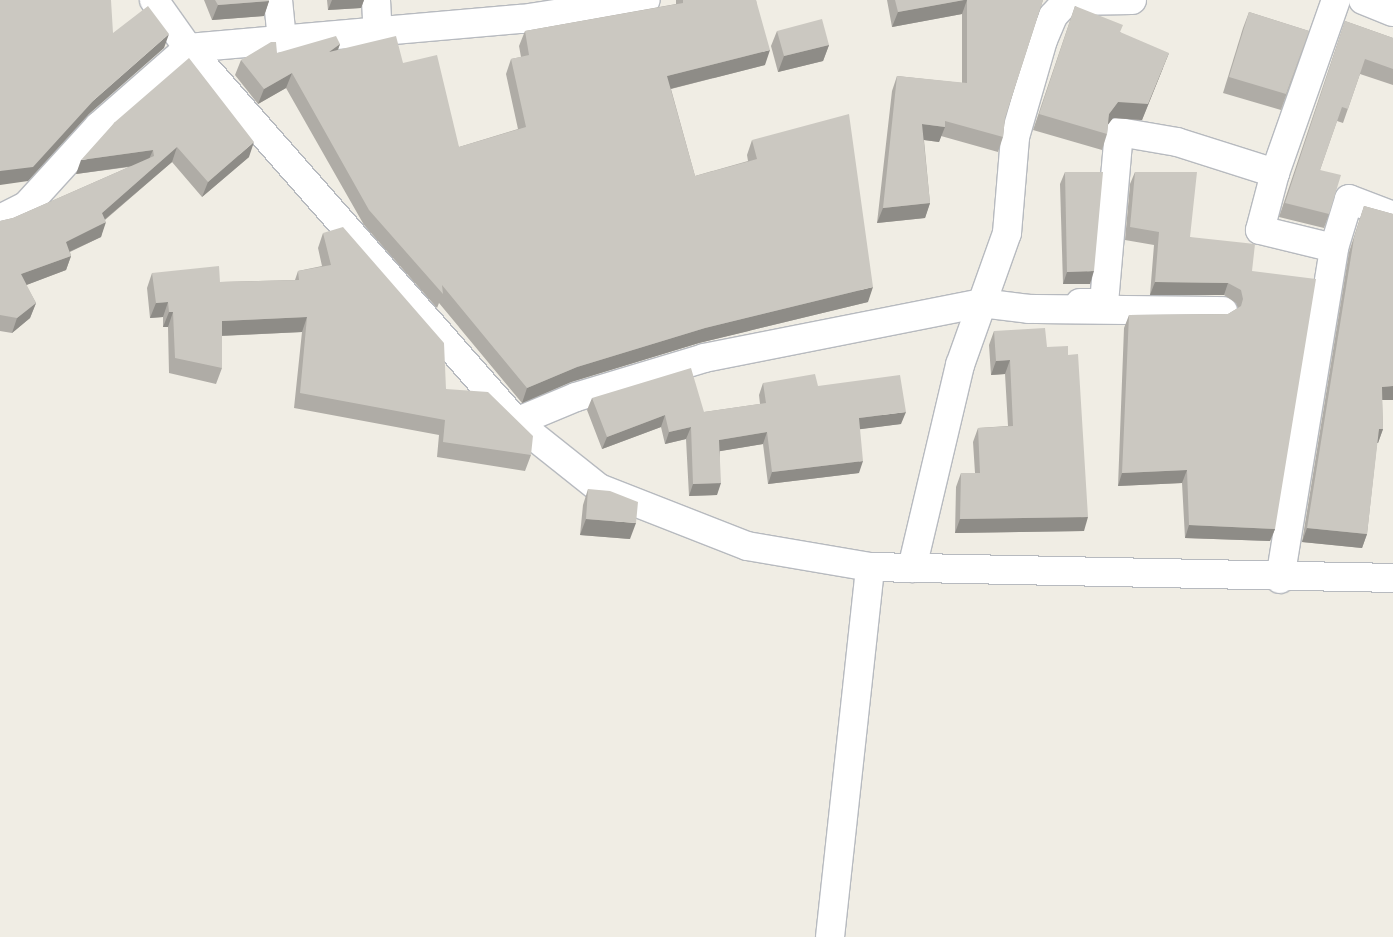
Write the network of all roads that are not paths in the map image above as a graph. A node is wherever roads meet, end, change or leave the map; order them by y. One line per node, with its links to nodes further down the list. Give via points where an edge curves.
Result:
1 (154, 0): 12 (street)
2 (278, 0): 11 (street)
3 (376, 0): 10 (street)
4 (646, 0): 8 (street)
5 (1132, 0): 17 (street, via 1068,1 1054,16 1015,137 1006,233)
6 (1336, 0): 13 (street)
7 (1363, 0): 9 (street)
8 (521, 9): 10 (street)
9 (1393, 12)
10 (378, 33): 11 (street)
11 (282, 40): 12 (street)
12 (188, 48): 15 (street, via 99,126 28,205); 19 (street)
13 (1275, 173): 16 (street, via 1260,230); 17 (street, via 1177,142 1119,132 1104,303)
14 (1393, 216): 16 (street, via 1348,199)
15 (0, 219)
16 (1334, 248): 23 (street)
17 (981, 303): 18 (street, via 1029,309); 19 (street, via 704,358 576,397); 21 (street, via 960,365)
18 (1223, 311)
19 (516, 422): 20 (street, via 599,488 661,515 747,546)
20 (870, 567): 21 (street); 24 (street)
21 (912, 568): 23 (street)
22 (1393, 578): 23 (street)
23 (1280, 580)
24 (830, 937)

